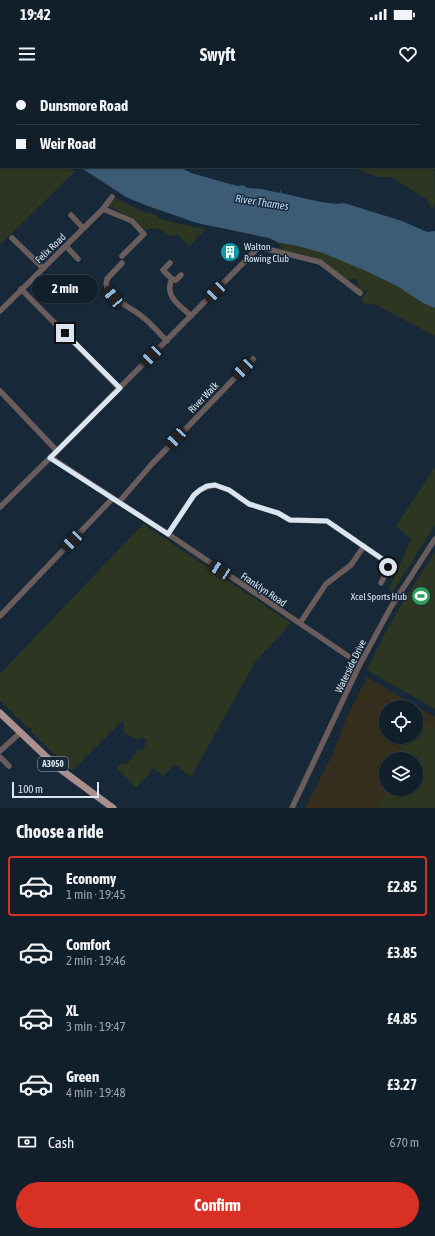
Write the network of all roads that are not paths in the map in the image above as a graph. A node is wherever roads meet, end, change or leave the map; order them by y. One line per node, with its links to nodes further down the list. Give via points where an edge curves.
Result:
1 (112, 198): 2 (street, Felix Road)
2 (103, 209): 4 (street, Felix Road); 7 (street, via 132,221 144,234)
3 (71, 215): 4 (street)
4 (83, 228): 6 (street, Felix Road)
5 (12, 238): 11 (street)
6 (66, 246): 8 (street); 11 (street, Felix Road)
7 (122, 256)
8 (78, 259)
9 (122, 263): 18 (street, via 106,279 106,288 113,297 142,316)
10 (170, 263): 13 (street, via 163,270)
11 (43, 268): 14 (street, Felix Road)
12 (181, 275): 13 (street, via 176,280)
13 (172, 279): 17 (street, via 169,288 172,296)
14 (21, 289): 16 (street, Felix Road); 20 (street)
15 (360, 294): 17 (street, via 320,262 259,247)
16 (0, 311)
17 (191, 316): 18 (street)
18 (167, 341): 20 (street)
19 (253, 359): 25 (street, River Walk)
20 (120, 388): 22 (street)
21 (0, 392): 22 (street)
22 (57, 451): 23 (street)
23 (50, 458): 24 (street, Franklyn Road); 26 (street)
24 (113, 498): 25 (street, Franklyn Road); 31 (street)
25 (119, 502): 27 (street, Franklyn Road)
26 (0, 507)
27 (168, 534): 29 (street, via 194,495 207,486 215,485 229,490 249,504 278,513 290,520 327,521); 32 (street, Franklyn Road)
28 (435, 539): 40 (street, Waterside Drive, via 391,607 358,666)
29 (364, 546): 30 (street, via 388,563); 32 (street, via 351,566 326,584)
30 (381, 583)
31 (0, 616)
32 (300, 623): 33 (street, Franklyn Road)
33 (348, 656)
34 (0, 713): 35 (main road, A3050)
35 (21, 732): 36 (street); 39 (main road, A3050, via 56,766)
36 (0, 750)
37 (0, 757): 38 (street)
38 (9, 766)
39 (113, 808)
40 (292, 808)

